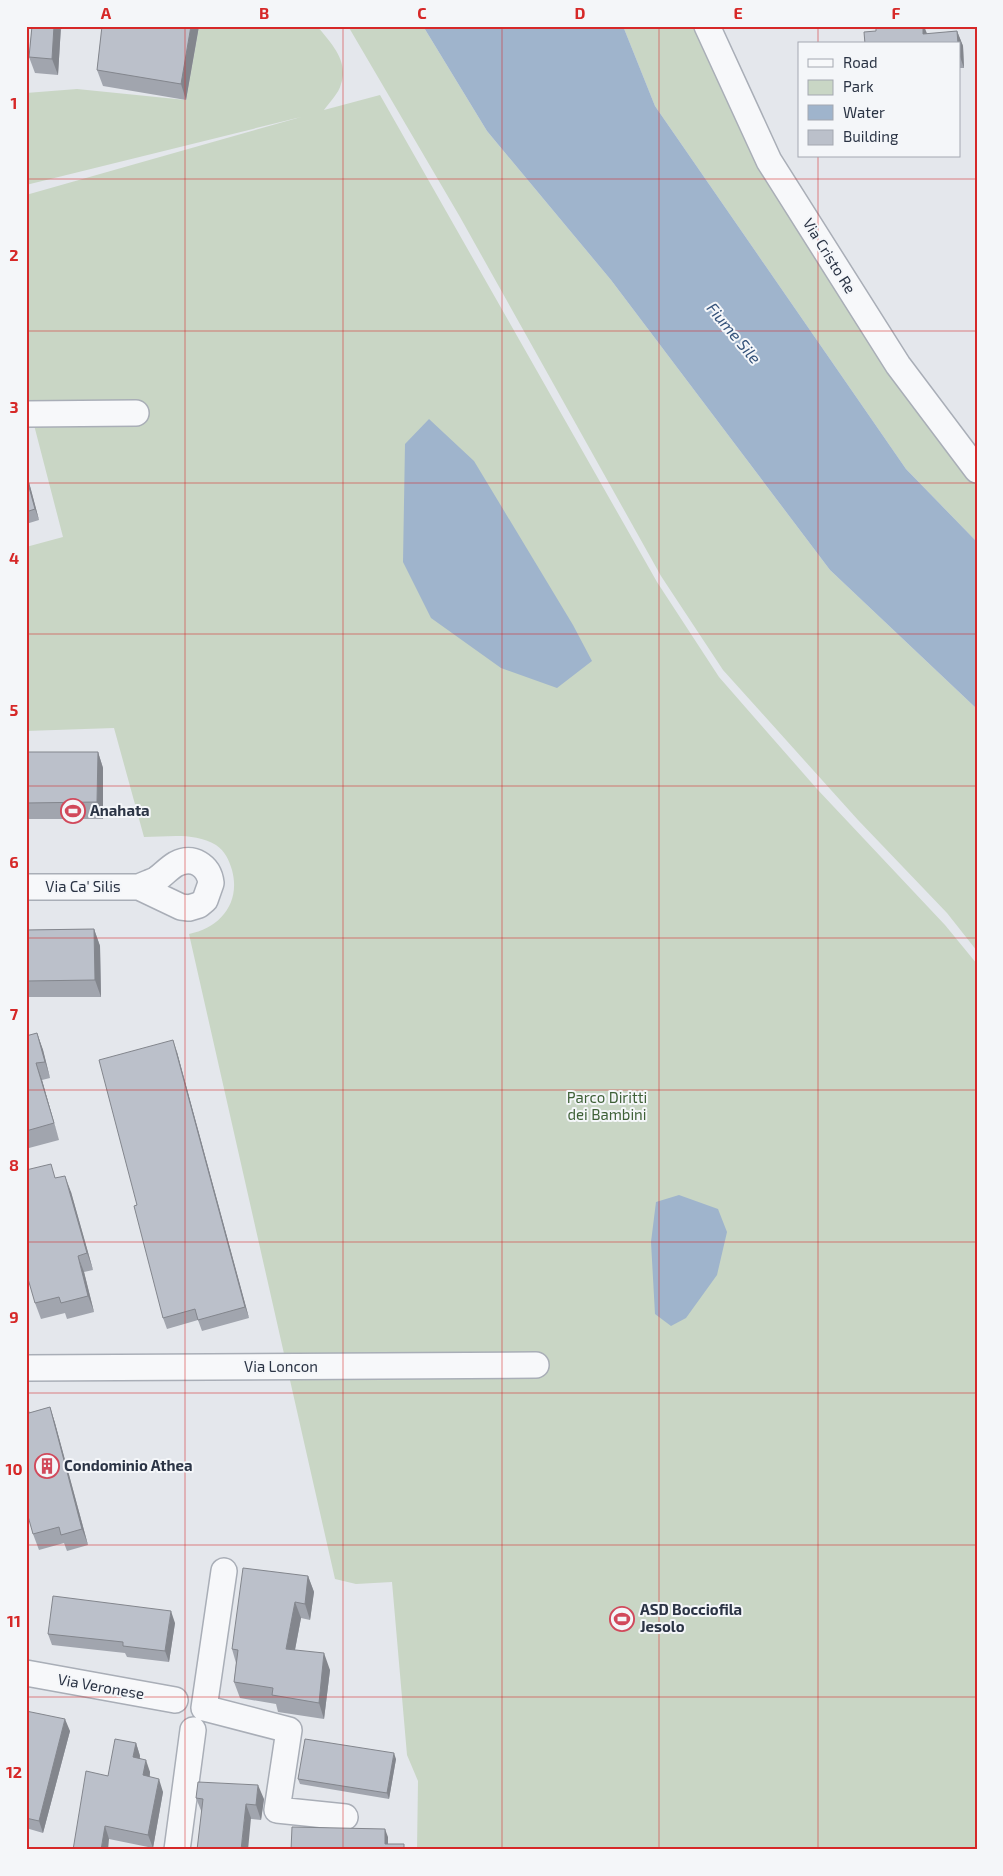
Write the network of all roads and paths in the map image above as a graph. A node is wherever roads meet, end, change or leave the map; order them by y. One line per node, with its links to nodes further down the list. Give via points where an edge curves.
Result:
1 (707, 26): 4 (street, Via Cristo Re, via 769,161 898,365)
2 (136, 413): 3 (street)
3 (26, 414)
4 (977, 470)
5 (26, 887): 6 (street, Via Ca' Silis)
6 (139, 887)
7 (536, 1365): 8 (street, Via Loncon)
8 (26, 1368)
9 (224, 1571): 13 (street, via 204,1708 288,1730 276,1810)
10 (26, 1673): 11 (street, Via Veronese)
11 (175, 1700)
12 (193, 1730): 14 (street)
13 (345, 1817)
14 (177, 1850)

